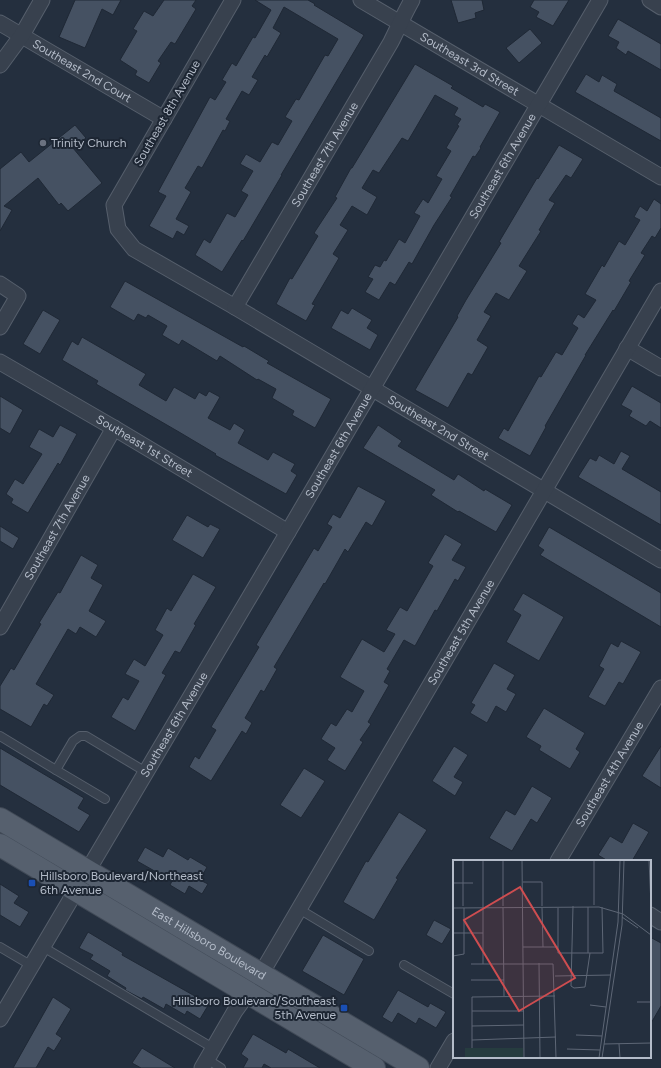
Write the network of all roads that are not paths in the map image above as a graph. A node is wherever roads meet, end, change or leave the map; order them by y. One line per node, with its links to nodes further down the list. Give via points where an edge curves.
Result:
1 (42, 0): 10 (street)
2 (233, 0): 13 (street, Southeast 8th Avenue)
3 (361, 0): 9 (street, Southeast 3rd Street)
4 (412, 0): 9 (street, Southeast 7th Avenue, via 404,12)
5 (600, 0): 12 (street, Southeast 6th Avenue)
6 (650, 0): 7 (street)
7 (661, 7)
8 (0, 23): 10 (street, Southeast 2nd Court)
9 (401, 24): 12 (street, Southeast 3rd Street); 18 (street, Southeast 7th Avenue)
10 (22, 35): 11 (street); 13 (street, Southeast 2nd Court)
11 (0, 65)
12 (539, 104): 14 (street, Southeast 3rd Street); 23 (street, Southeast 6th Avenue)
13 (164, 119): 15 (street, Southeast 8th Avenue, via 114,205)
14 (661, 177)
15 (118, 229): 18 (street, Southeast 2nd Street, via 134,249)
16 (0, 284): 19 (street, via 18,296)
17 (661, 291): 20 (street, Southeast 5th Avenue)
18 (235, 307): 23 (street, Southeast 2nd Street)
19 (0, 327)
20 (628, 348): 22 (street); 25 (street, Southeast 5th Avenue)
21 (0, 362): 24 (street, Southeast 1st Street)
22 (661, 368)
23 (372, 388): 25 (street, Southeast 2nd Street); 26 (street, Southeast 6th Avenue)
24 (114, 428): 26 (street, Southeast 1st Street); 28 (street, Southeast 7th Avenue)
25 (544, 491): 27 (street, Southeast 2nd Street); 39 (street, Southeast 5th Avenue)
26 (288, 532): 32 (street, Southeast 6th Avenue)
27 (661, 560)
28 (0, 627)
29 (661, 688): 36 (street, Southeast 4th Avenue)
30 (0, 736): 31 (lane)
31 (56, 770): 32 (lane, via 73,741 80,736 86,736); 33 (lane)
32 (146, 772): 37 (street, Southeast 6th Avenue)
33 (105, 799)
34 (0, 819): 37 (main road, East Hillsboro Boulevard)
35 (0, 845): 38 (main road, East Hillsboro Boulevard)
36 (560, 860)
37 (88, 871): 38 (street, Southeast 6th Avenue); 47 (main road, East Hillsboro Boulevard)
38 (76, 891): 43 (street, Southeast 6th Avenue); 48 (main road, East Hillsboro Boulevard)
39 (299, 909): 44 (lane); 47 (street, Southeast 5th Avenue)
40 (651, 916): 41 (street)
41 (661, 922)
42 (0, 947): 46 (lane)
43 (43, 947): 46 (street, Southeast 6th Avenue); 52 (lane)
44 (369, 951)
45 (404, 964): 49 (lane)
46 (32, 966): 50 (street, Southeast 6th Avenue)
47 (261, 974): 55 (main road, East Hillsboro Boulevard)
48 (248, 993): 52 (street); 54 (main road, East Hillsboro Boulevard)
49 (453, 993)
50 (0, 1019)
51 (453, 1043): 56 (street)
52 (207, 1058): 53 (lane)
53 (221, 1068)
54 (374, 1068)
55 (418, 1068)
56 (438, 1068)

